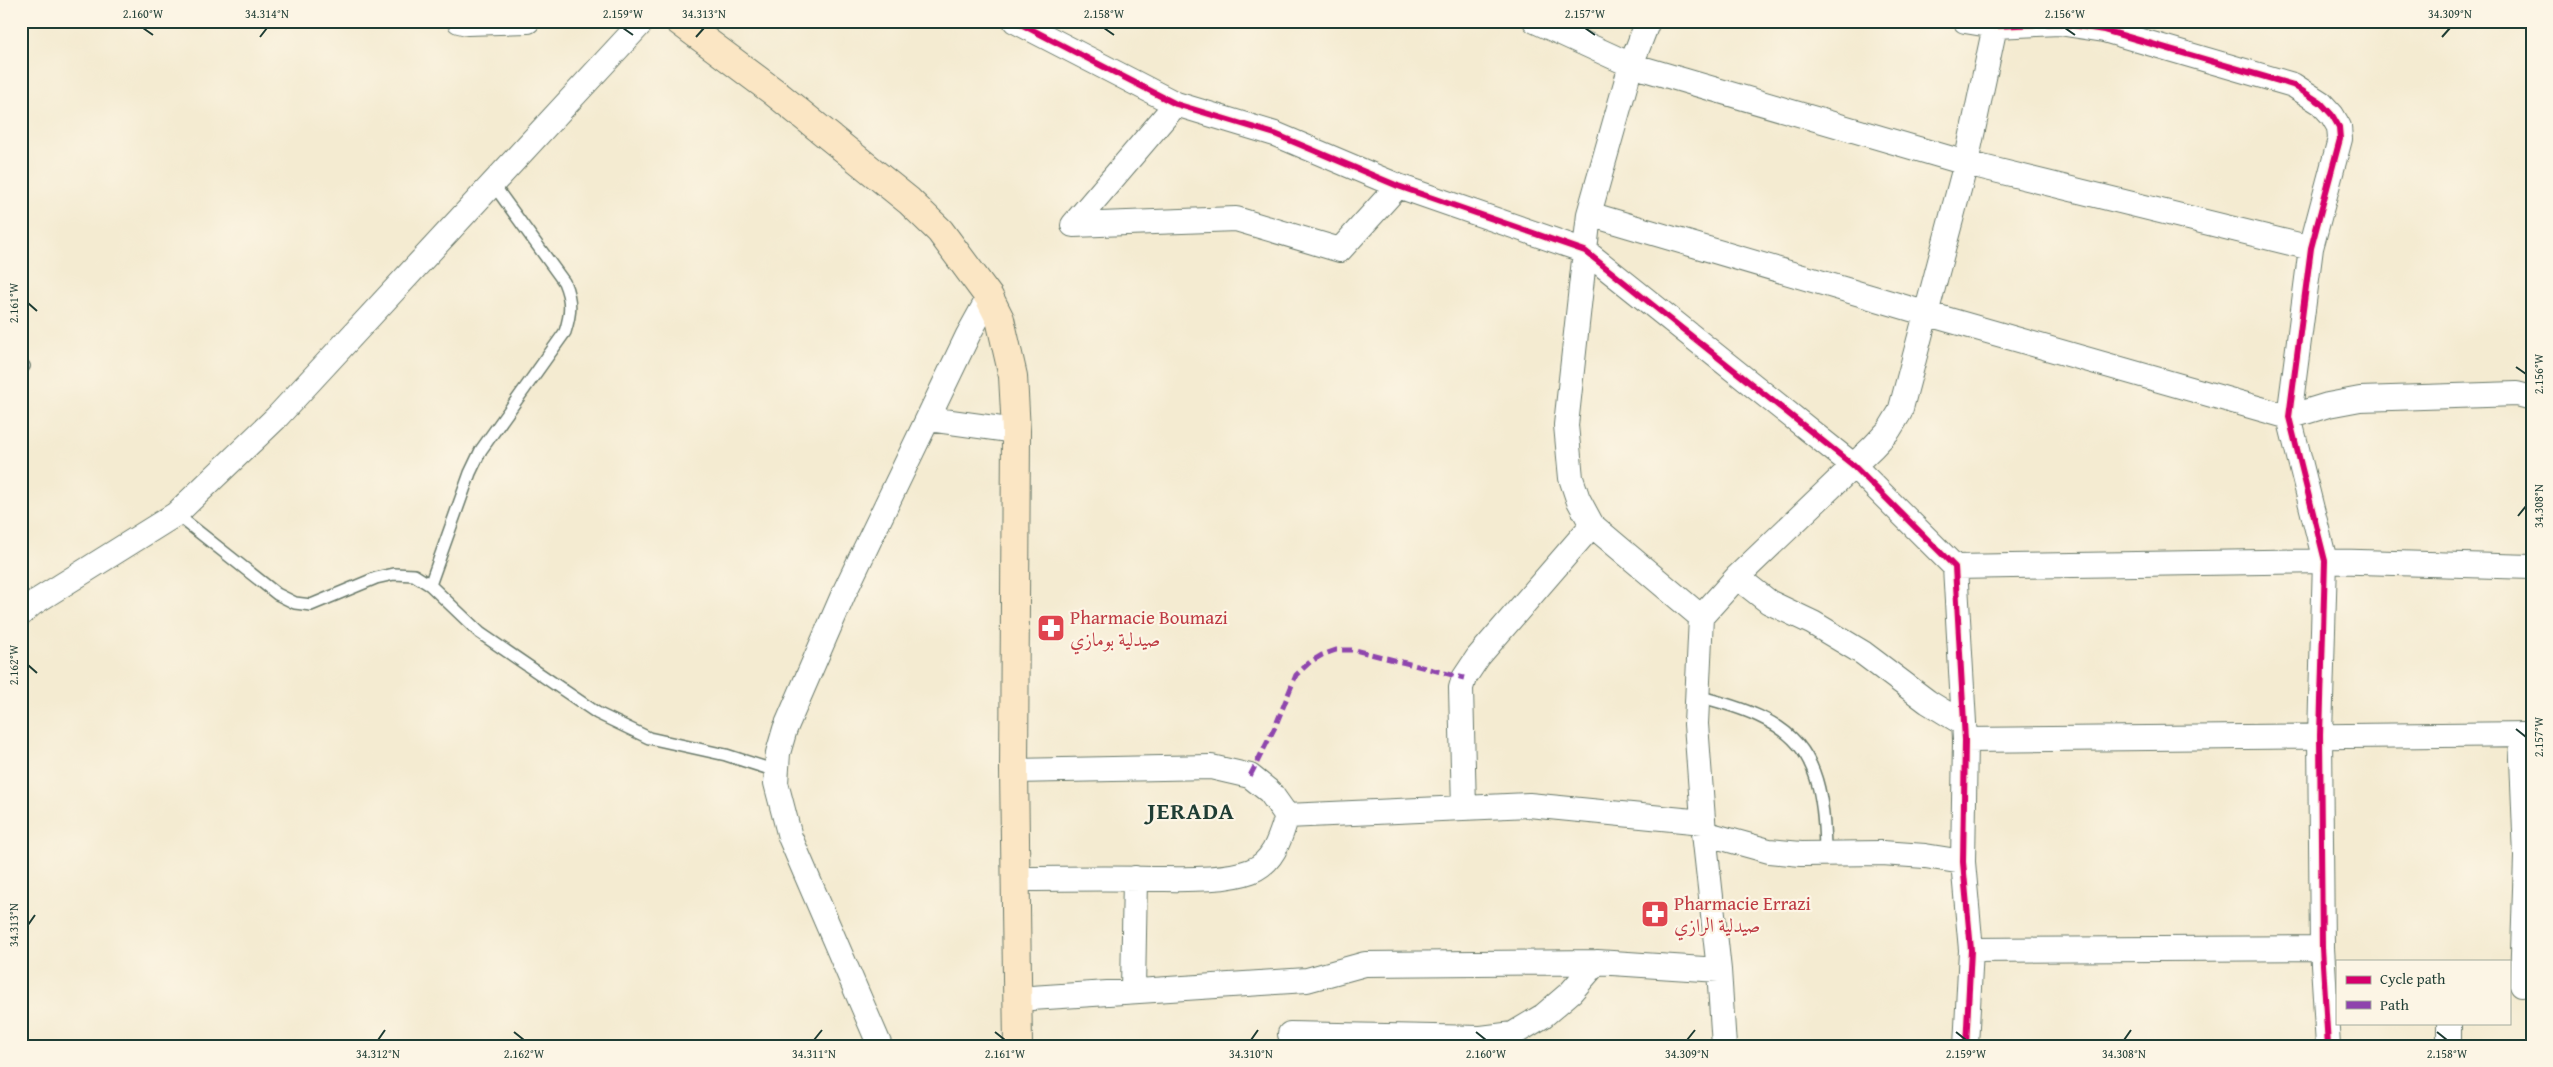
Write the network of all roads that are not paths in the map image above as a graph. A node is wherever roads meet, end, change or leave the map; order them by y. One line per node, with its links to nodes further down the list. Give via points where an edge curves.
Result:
1 (459, 21): 2 (street)
2 (528, 21)
3 (643, 21): 14 (street)
4 (679, 21): 19 (main road, via 774,92 909,201 940,231)
5 (1015, 21): 12 (street)
6 (1535, 21): 11 (street)
7 (1648, 21): 11 (street)
8 (1965, 21): 10 (street)
9 (2026, 23): 10 (street); 17 (street, via 2059,23 2104,30 2293,85 2321,104 2339,127 2340,139)
10 (1995, 26): 13 (street)
11 (1631, 65): 13 (street); 16 (street)
12 (1176, 104): 15 (street, via 1275,134); 15 (street, via 1073,225 1236,220 1340,250)
13 (1966, 163): 17 (street); 20 (street)
14 (493, 184): 26 (street, via 276,418); 32 (lane, via 564,282 572,312 565,332 481,450)
15 (1398, 186): 18 (street)
16 (1589, 214): 18 (street); 20 (street)
17 (2311, 248): 22 (street)
18 (1585, 251): 25 (street); 27 (street, via 1566,425 1571,478)
19 (989, 297): 23 (street); 24 (main road, via 1007,344 1013,376)
20 (1928, 314): 22 (street); 25 (street, via 1900,412 1889,430)
21 (2532, 398): 22 (street, via 2517,394 2360,399)
22 (2289, 417): 28 (street)
23 (929, 419): 24 (street); 39 (street, via 844,593 785,729)
24 (1016, 431): 40 (main road)
25 (1854, 466): 29 (street); 31 (street)
26 (176, 514): 32 (lane, via 277,594 295,602 311,605 376,578 394,574 414,575); 33 (street)
27 (1592, 525): 34 (street); 41 (street, via 1478,657 1464,678 1460,699)
28 (2324, 561): 29 (street); 30 (street); 38 (street)
29 (1955, 567): 36 (street)
30 (2532, 567)
31 (1738, 577): 34 (street); 36 (street, via 1769,602 1813,623 1863,653)
32 (430, 585): 39 (lane, via 480,633 597,713 649,738 726,755)
33 (21, 614)
34 (1701, 617): 35 (street)
35 (1697, 696): 43 (street); 44 (lane, via 1740,707 1774,723 1794,738 1814,768 1825,819)
36 (1965, 732): 38 (street); 45 (street)
37 (2526, 734): 38 (street); 52 (street)
38 (2320, 735): 48 (street)
39 (776, 771): 57 (street, via 790,837)
40 (1014, 771): 42 (street, via 1212,767 1250,776 1270,792); 46 (main road)
41 (1464, 808): 42 (street); 43 (street, via 1529,806)
42 (1287, 816): 47 (street, via 1276,849 1252,871 1230,875)
43 (1703, 828): 44 (street, via 1769,852); 51 (street)
44 (1825, 853): 45 (street, via 1925,856)
45 (1963, 862): 49 (street)
46 (1015, 878): 47 (street); 54 (main road)
47 (1135, 878): 53 (street)
48 (2322, 948): 49 (street); 61 (street)
49 (1971, 950): 60 (street)
50 (1596, 962): 51 (street); 53 (street, via 1365,964 1307,980); 56 (street, via 1571,992 1543,1016 1514,1034 1481,1038)
51 (1719, 970): 59 (street)
52 (2521, 985)
53 (1134, 990): 54 (street)
54 (1016, 999): 58 (main road)
55 (2450, 1024): 62 (street)
56 (1290, 1034)
57 (880, 1046)
58 (1018, 1046)
59 (1724, 1046)
60 (1966, 1046)
61 (2328, 1046)
62 (2449, 1046)

